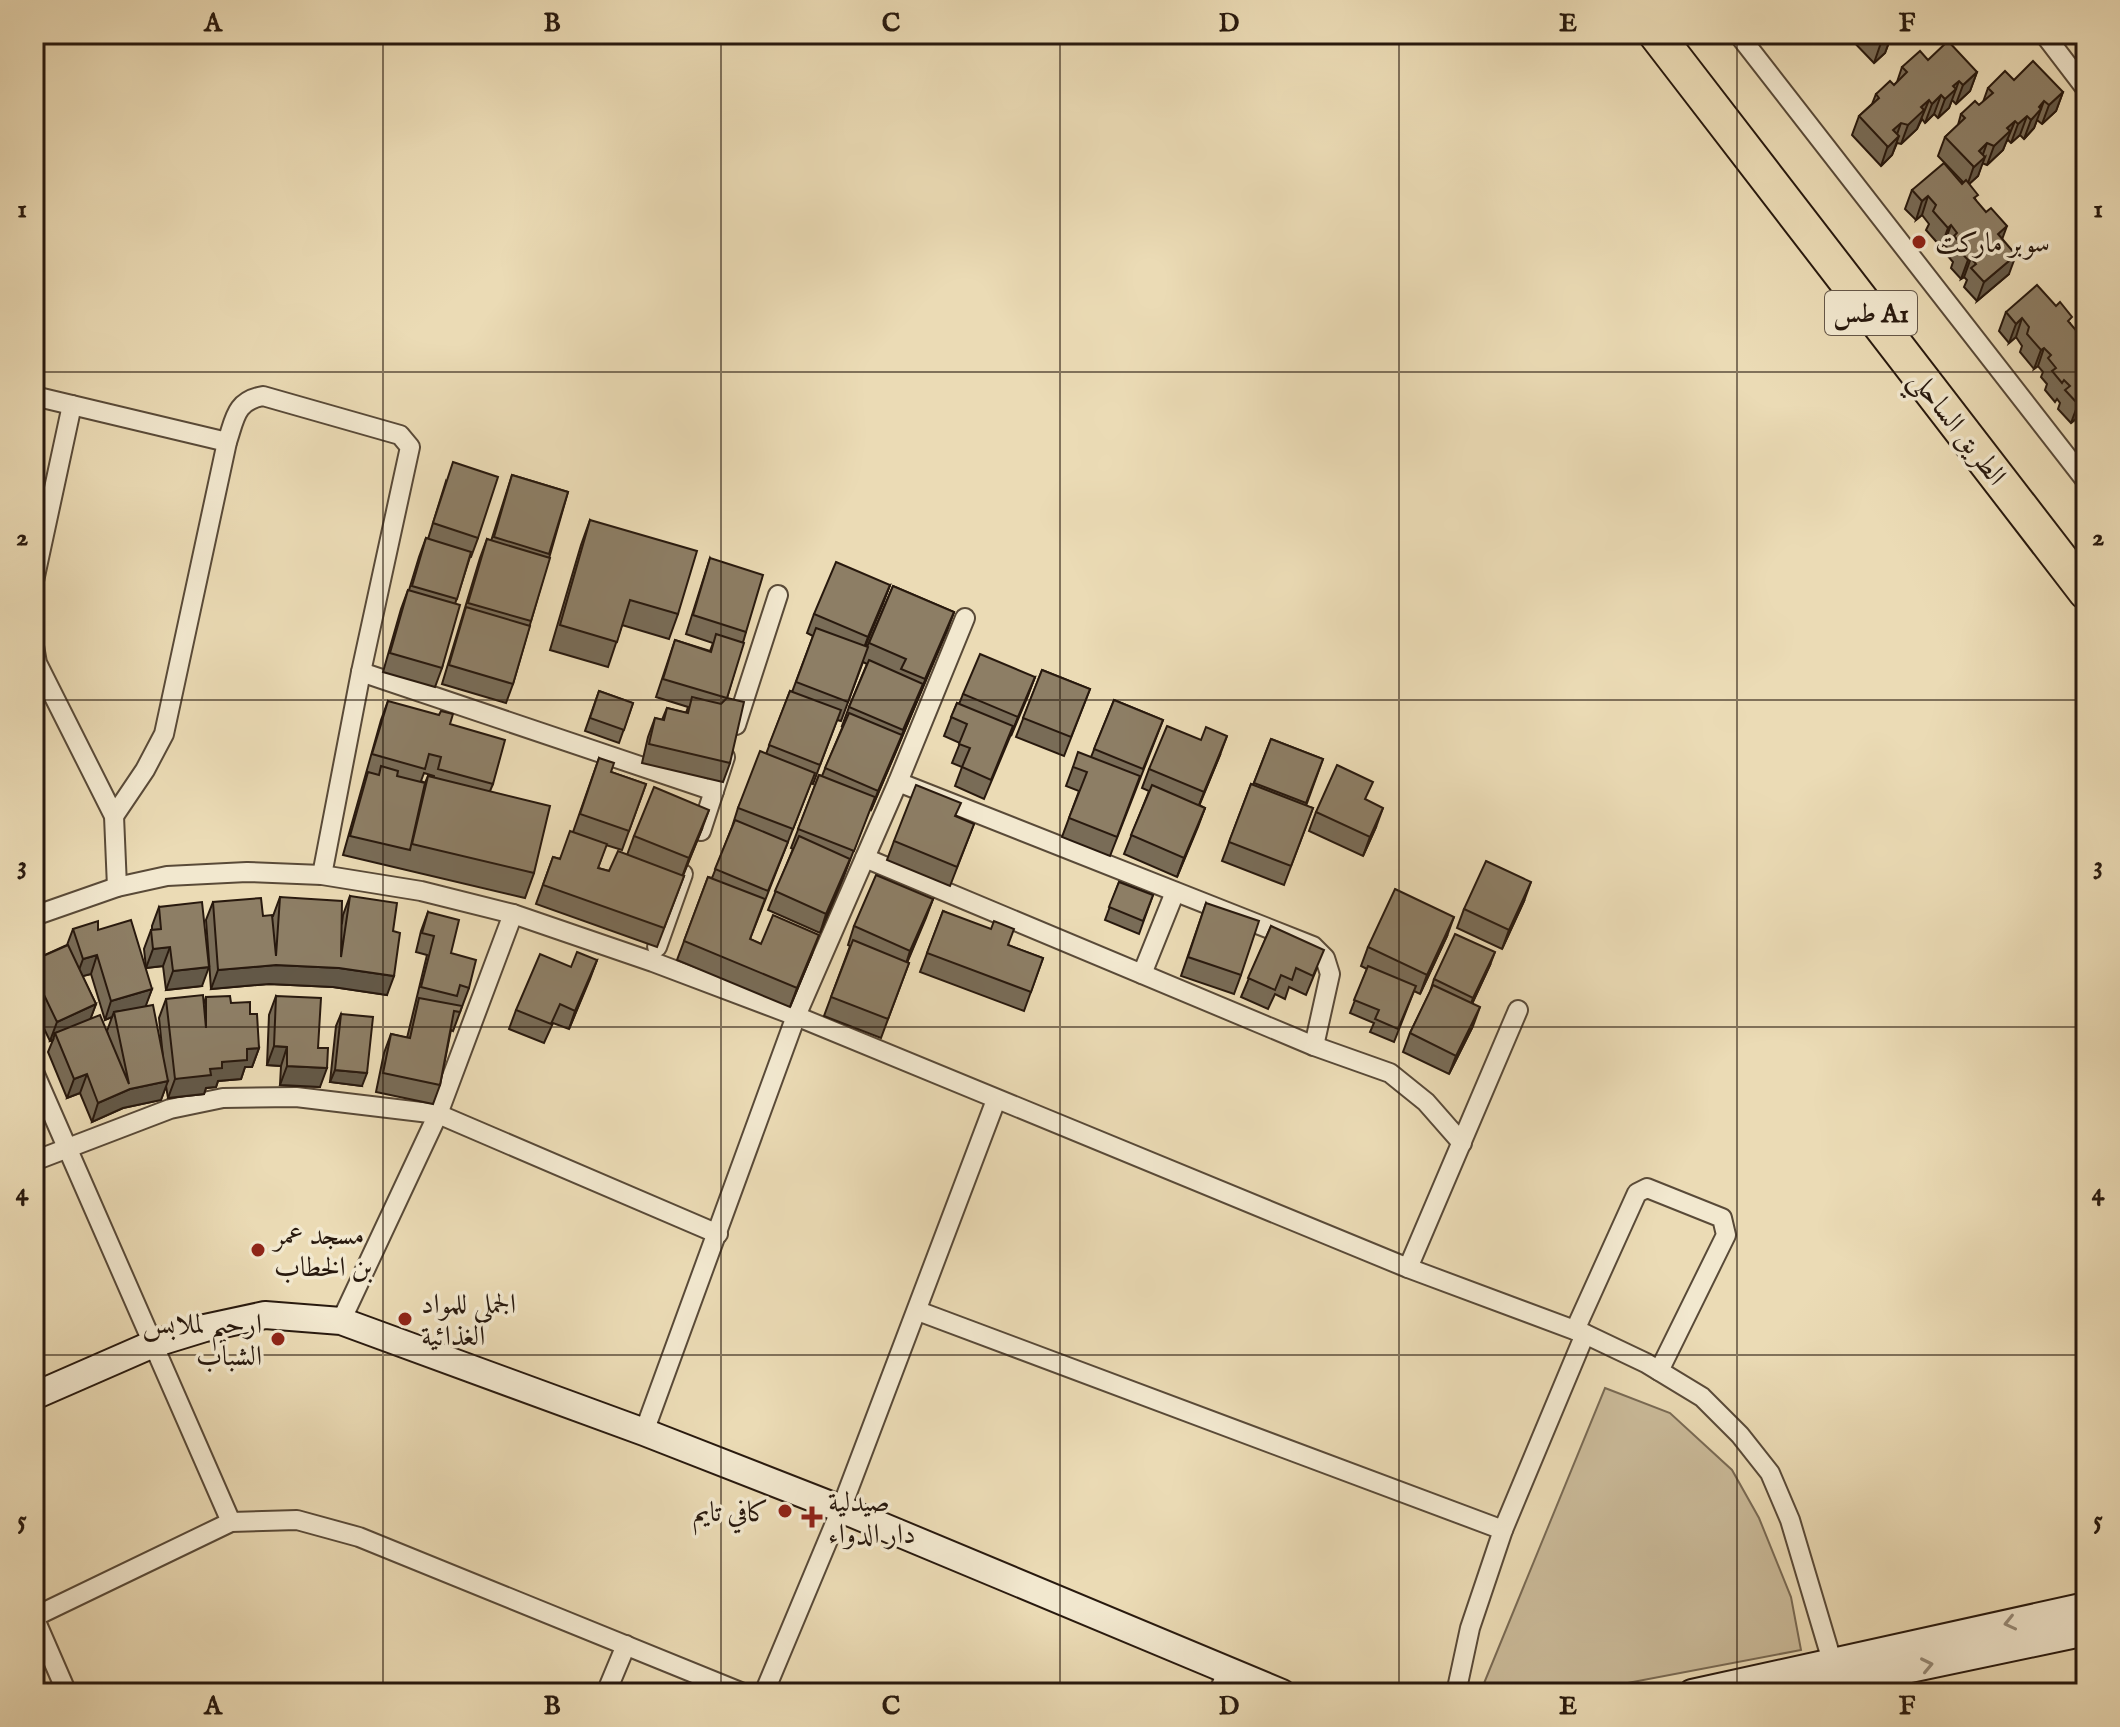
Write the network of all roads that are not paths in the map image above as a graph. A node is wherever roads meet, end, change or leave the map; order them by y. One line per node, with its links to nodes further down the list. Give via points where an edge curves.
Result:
1 (1656, 34): 10 (highway, الطريق الساحلي / طس A1)
2 (1738, 34): 8 (street)
3 (2044, 34): 4 (street)
4 (2086, 89)
5 (34, 396): 6 (street)
6 (72, 405): 7 (street); 9 (street)
7 (227, 442): 14 (street, via 239,407 263,396 406,440 410,447); 17 (street, via 164,734)
8 (2086, 481)
9 (34, 581)
10 (2086, 592)
11 (778, 595): 16 (street)
12 (965, 618): 15 (street)
13 (34, 646): 17 (street, via 37,663)
14 (361, 672): 16 (street); 19 (street)
15 (898, 782): 18 (street); 21 (street)
16 (714, 791): 24 (street)
17 (114, 816): 20 (street)
18 (865, 858): 25 (street); 27 (street)
19 (322, 875): 20 (street, via 167,876); 22 (street, via 421,891)
20 (117, 887): 23 (street)
21 (1175, 892): 25 (street); 28 (street, via 1313,946 1325,958 1330,974)
22 (513, 914): 24 (street); 31 (street)
23 (34, 916)
24 (653, 962): 27 (street)
25 (1142, 974): 28 (street)
26 (1518, 1010): 32 (street)
27 (796, 1016): 30 (street); 35 (street)
28 (1314, 1046): 32 (street, via 1390,1073 1426,1102)
29 (34, 1072): 33 (street)
30 (996, 1100): 36 (street); 37 (street)
31 (438, 1114): 33 (street, via 296,1097 223,1098 170,1109); 35 (street); 38 (street)
32 (1462, 1143): 36 (street)
33 (67, 1147): 34 (street); 40 (street)
34 (34, 1161)
35 (718, 1234): 43 (street)
36 (1408, 1268): 39 (street)
37 (918, 1311): 44 (street); 46 (street)
38 (341, 1321): 40 (main road, via 265,1315); 43 (main road)
39 (1580, 1332): 41 (street); 41 (street, via 1637,1193 1647,1188 1722,1218 1726,1235); 46 (street)
40 (153, 1344): 42 (main road); 45 (street)
41 (1659, 1371): 51 (street, via 1702,1397 1770,1473 1790,1520)
42 (34, 1396)
43 (644, 1432): 44 (main road)
44 (841, 1509): 52 (main road); 56 (street)
45 (231, 1522): 48 (street); 50 (street, via 297,1520 359,1537)
46 (1503, 1530): 58 (street, via 1470,1628)
47 (2086, 1606): 51 (main road, one-way to 51)
48 (34, 1617): 53 (street)
49 (2086, 1632): 51 (main road, one-way to 49)
50 (626, 1645): 54 (street); 55 (street)
51 (1836, 1673): 59 (main road); 60 (main road)
52 (1223, 1681): 57 (main road)
53 (67, 1693)
54 (606, 1693)
55 (743, 1693)
56 (764, 1693)
57 (1282, 1693)
58 (1456, 1693)
59 (1692, 1693)
60 (1796, 1693)

